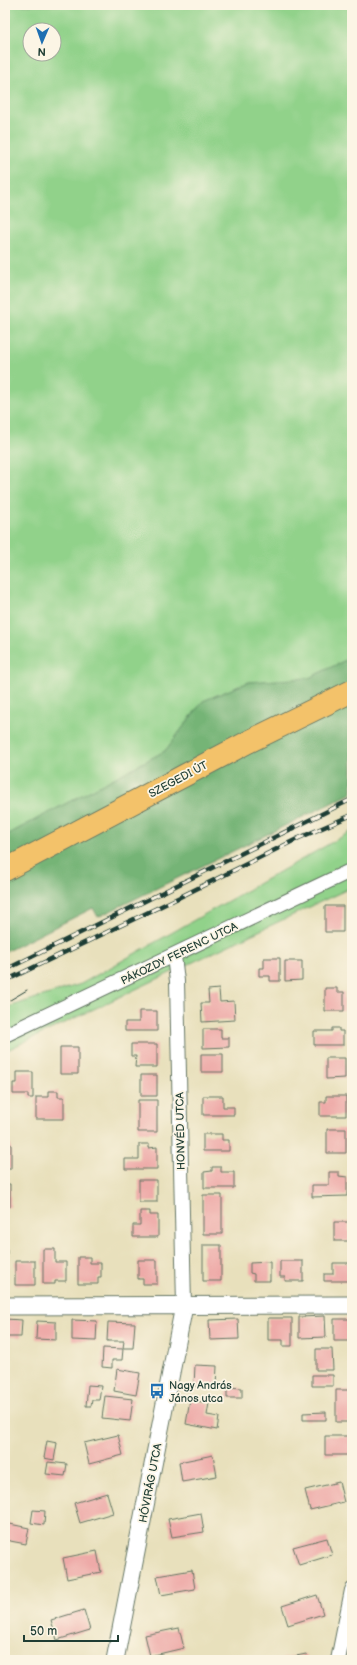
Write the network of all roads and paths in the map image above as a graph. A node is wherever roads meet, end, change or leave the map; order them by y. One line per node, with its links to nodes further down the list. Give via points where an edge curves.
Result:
1 (352, 691): 2 (main road, SZEGEDI ÚT, via 248,742)
2 (5, 870)
3 (352, 870): 4 (street, PÁKOZDY FERENC UTCA)
4 (174, 956): 5 (street, PÁKOZDY FERENC UTCA); 8 (street, HONVÉD UTCA, via 177,981)
5 (5, 1036)
6 (352, 1305): 8 (street)
7 (5, 1306): 8 (street)
8 (184, 1306): 10 (street, HÓVIRÁG UTCA)
9 (352, 1590): 11 (street)
10 (115, 1660)
11 (338, 1660)

